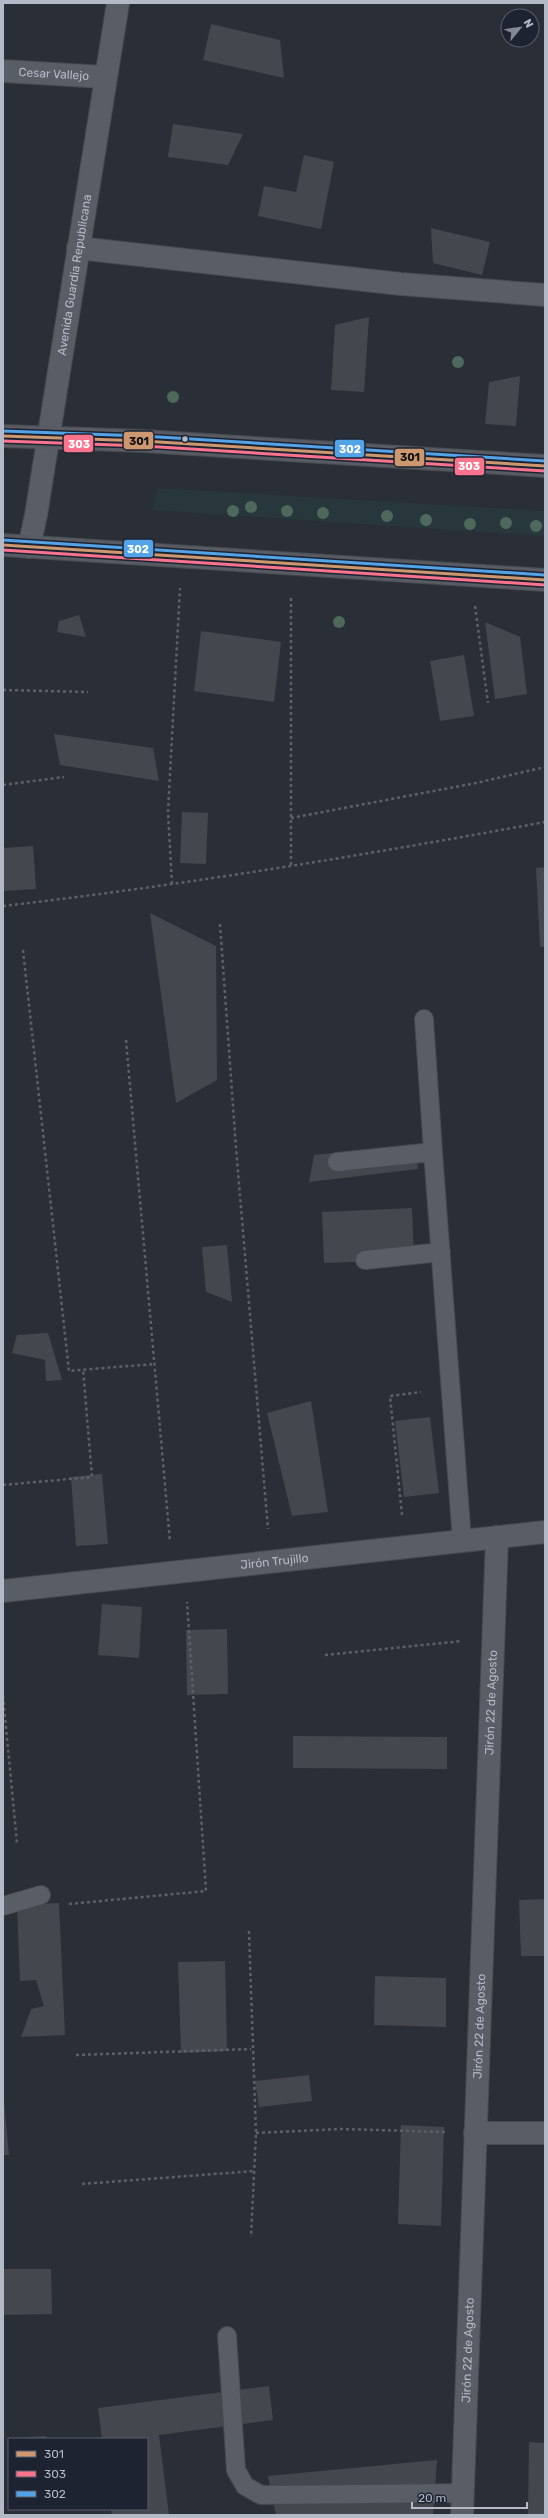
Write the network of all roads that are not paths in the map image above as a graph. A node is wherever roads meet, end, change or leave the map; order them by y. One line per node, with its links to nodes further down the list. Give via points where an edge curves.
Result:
1 (118, 3): 3 (street, Avenida Guardia Republicana)
2 (3, 71): 3 (street, Cesar Vallejo)
3 (104, 77): 4 (street, Avenida Guardia Republicana)
4 (78, 248): 5 (street, via 393,283); 7 (street, Avenida Guardia Republicana)
5 (545, 295)
6 (3, 436): 7 (main road)
7 (48, 438): 8 (main road); 10 (street, Avenida Guardia Republicana)
8 (545, 466)
9 (3, 545): 10 (main road)
10 (29, 547): 11 (main road)
11 (545, 580)
12 (424, 1019): 13 (lane)
13 (433, 1152): 14 (lane); 15 (lane)
14 (337, 1162)
15 (441, 1252): 16 (lane); 19 (lane)
16 (365, 1260)
17 (545, 1532): 18 (street, Jirón Trujillo)
18 (497, 1537): 19 (street, Jirón Trujillo); 23 (street, Jirón 22 de Agosto)
19 (462, 1541): 20 (street, Jirón Trujillo)
20 (3, 1591)
21 (41, 1895): 22 (lane)
22 (3, 1906)
23 (475, 2133): 24 (street); 26 (street, Jirón 22 de Agosto)
24 (545, 2133)
25 (227, 2336): 26 (lane, via 236,2470 245,2486 261,2495)
26 (462, 2493): 27 (street, Jirón 22 de Agosto)
27 (462, 2515)

